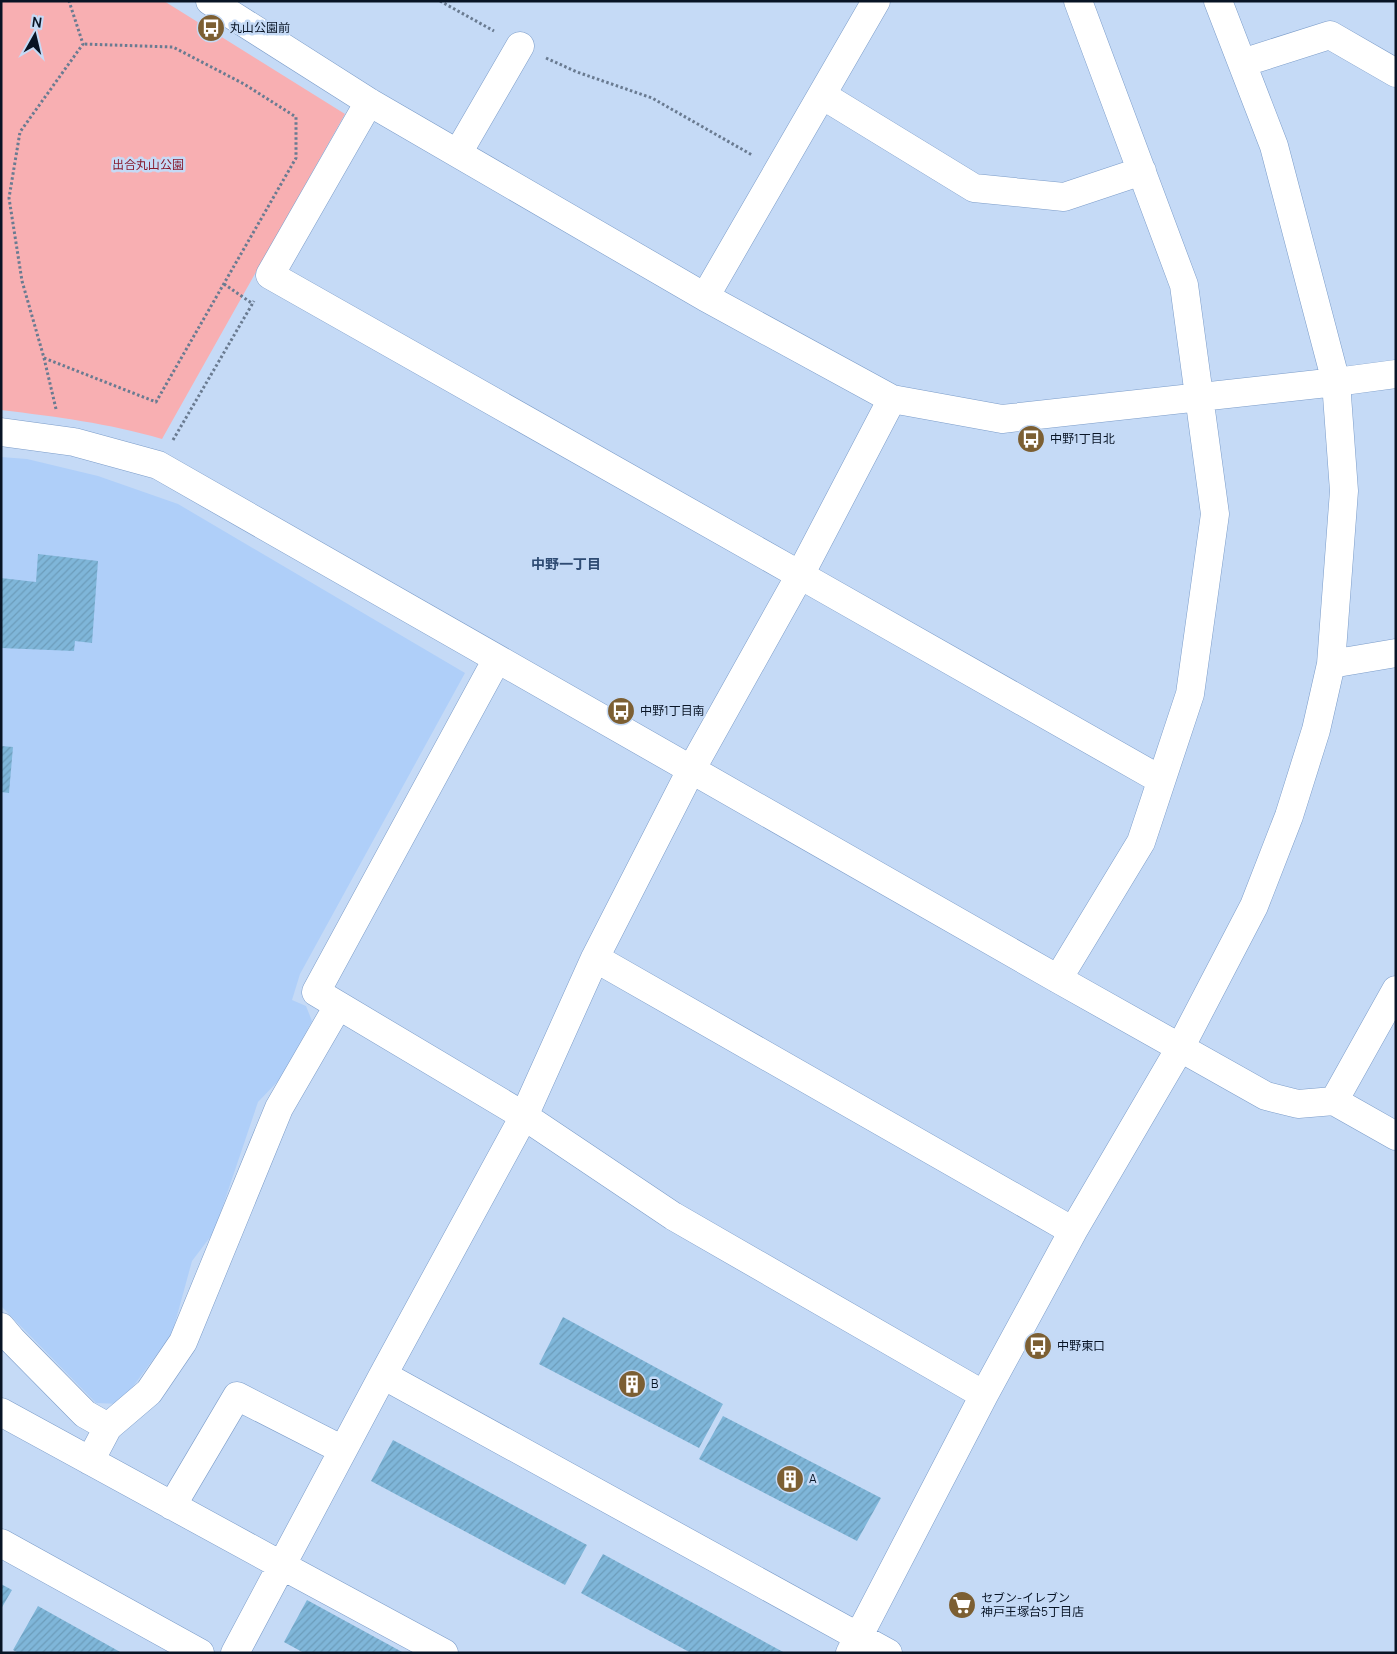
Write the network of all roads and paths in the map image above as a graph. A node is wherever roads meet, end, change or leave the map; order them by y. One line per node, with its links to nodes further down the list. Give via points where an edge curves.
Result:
1 (69, 1): 7 (path)
2 (440, 1): 8 (path)
3 (876, 1): 11 (street)
4 (1078, 1): 15 (street)
5 (1218, 1): 9 (street)
6 (221, 4): 12 (street)
7 (83, 44): 17 (path, via 173,47 244,84 296,117 296,158); 20 (path, via 20,132 10,198 22,281)
8 (520, 46): 13 (street); 14 (path, via 577,72 652,98)
9 (1242, 63): 10 (street, via 1330,35); 22 (street, via 1274,146)
10 (1396, 73)
11 (822, 94): 14 (street); 15 (street, via 974,188 1064,197)
12 (369, 102): 13 (street); 16 (street)
13 (458, 153): 18 (street)
14 (779, 170): 18 (street)
15 (1142, 171): 23 (street, via 1184,285)
16 (270, 275): 19 (path); 28 (street)
17 (224, 284): 19 (path); 20 (path, via 156,402)
18 (705, 297): 24 (street)
19 (253, 304): 27 (path)
20 (44, 358): 26 (path)
21 (1396, 374): 22 (street)
22 (1336, 382): 23 (street); 31 (street, via 1344,491)
23 (1199, 397): 24 (street, via 1002,419); 33 (street, via 1215,514 1190,694)
24 (892, 399): 28 (street)
25 (1, 432): 26 (street)
26 (63, 441): 27 (street)
27 (158, 465): 30 (street)
28 (800, 576): 32 (street); 33 (street)
29 (1396, 653): 31 (street)
30 (497, 659): 32 (street); 37 (street, via 316,992)
31 (1331, 664): 38 (street, via 1313,740 1289,816 1254,906)
32 (691, 770): 34 (street); 35 (street)
33 (1161, 780): 35 (street, via 1141,842)
34 (595, 958): 40 (street); 42 (street)
35 (1058, 979): 38 (street)
36 (1396, 990): 39 (street)
37 (338, 1006): 40 (street); 47 (street, via 279,1108 184,1342 149,1392)
38 (1180, 1048): 39 (street, via 1266,1096 1298,1104); 42 (street)
39 (1334, 1101): 41 (street)
40 (524, 1116): 44 (street); 45 (street, via 673,1216)
41 (1396, 1136)
42 (1073, 1231): 45 (street)
43 (1, 1327): 47 (street, via 85,1414)
44 (383, 1375): 48 (street); 53 (street)
45 (984, 1395): 53 (street)
46 (1, 1412): 49 (street)
47 (108, 1427): 49 (street)
48 (343, 1450): 50 (street, via 238,1396); 52 (street)
49 (90, 1460): 50 (street)
50 (172, 1506): 52 (street)
51 (1, 1544): 54 (street)
52 (281, 1566): 55 (street); 56 (street)
53 (854, 1645): 57 (street)
54 (200, 1653)
55 (235, 1653)
56 (444, 1653)
57 (888, 1653)

